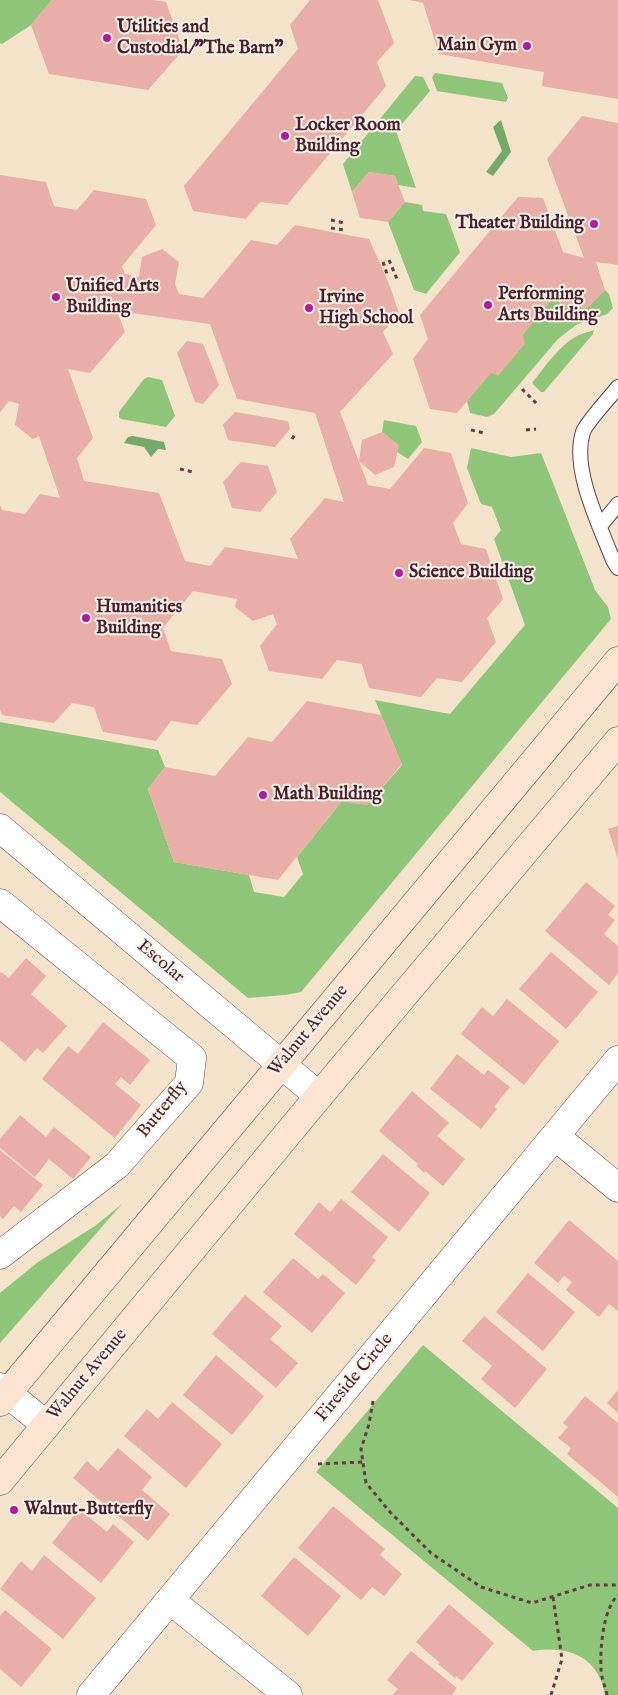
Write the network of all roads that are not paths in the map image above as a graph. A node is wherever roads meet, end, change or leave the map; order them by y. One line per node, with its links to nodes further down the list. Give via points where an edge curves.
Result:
1 (618, 387): 3 (lane, via 583,431 579,458)
2 (618, 504): 3 (lane)
3 (600, 526): 4 (lane)
4 (618, 568)
5 (618, 661): 10 (main road, Walnut Avenue)
6 (618, 741): 11 (main road, Walnut Avenue)
7 (0, 828): 10 (street, Escolar)
8 (0, 903): 14 (street, Butterfly, via 192,1058 189,1083 117,1165)
9 (618, 1060): 12 (street, Fireside Circle)
10 (282, 1064): 11 (street, Escolar); 15 (main road, Walnut Avenue)
11 (320, 1096): 16 (main road, Walnut Avenue)
12 (556, 1136): 13 (street); 18 (street, Fireside Circle)
13 (618, 1188)
14 (0, 1255)
15 (3, 1394): 16 (street)
16 (46, 1425): 17 (main road, Walnut Avenue)
17 (0, 1481)
18 (170, 1600): 19 (street, Fireside Circle); 20 (street)
19 (91, 1695)
20 (288, 1695)

